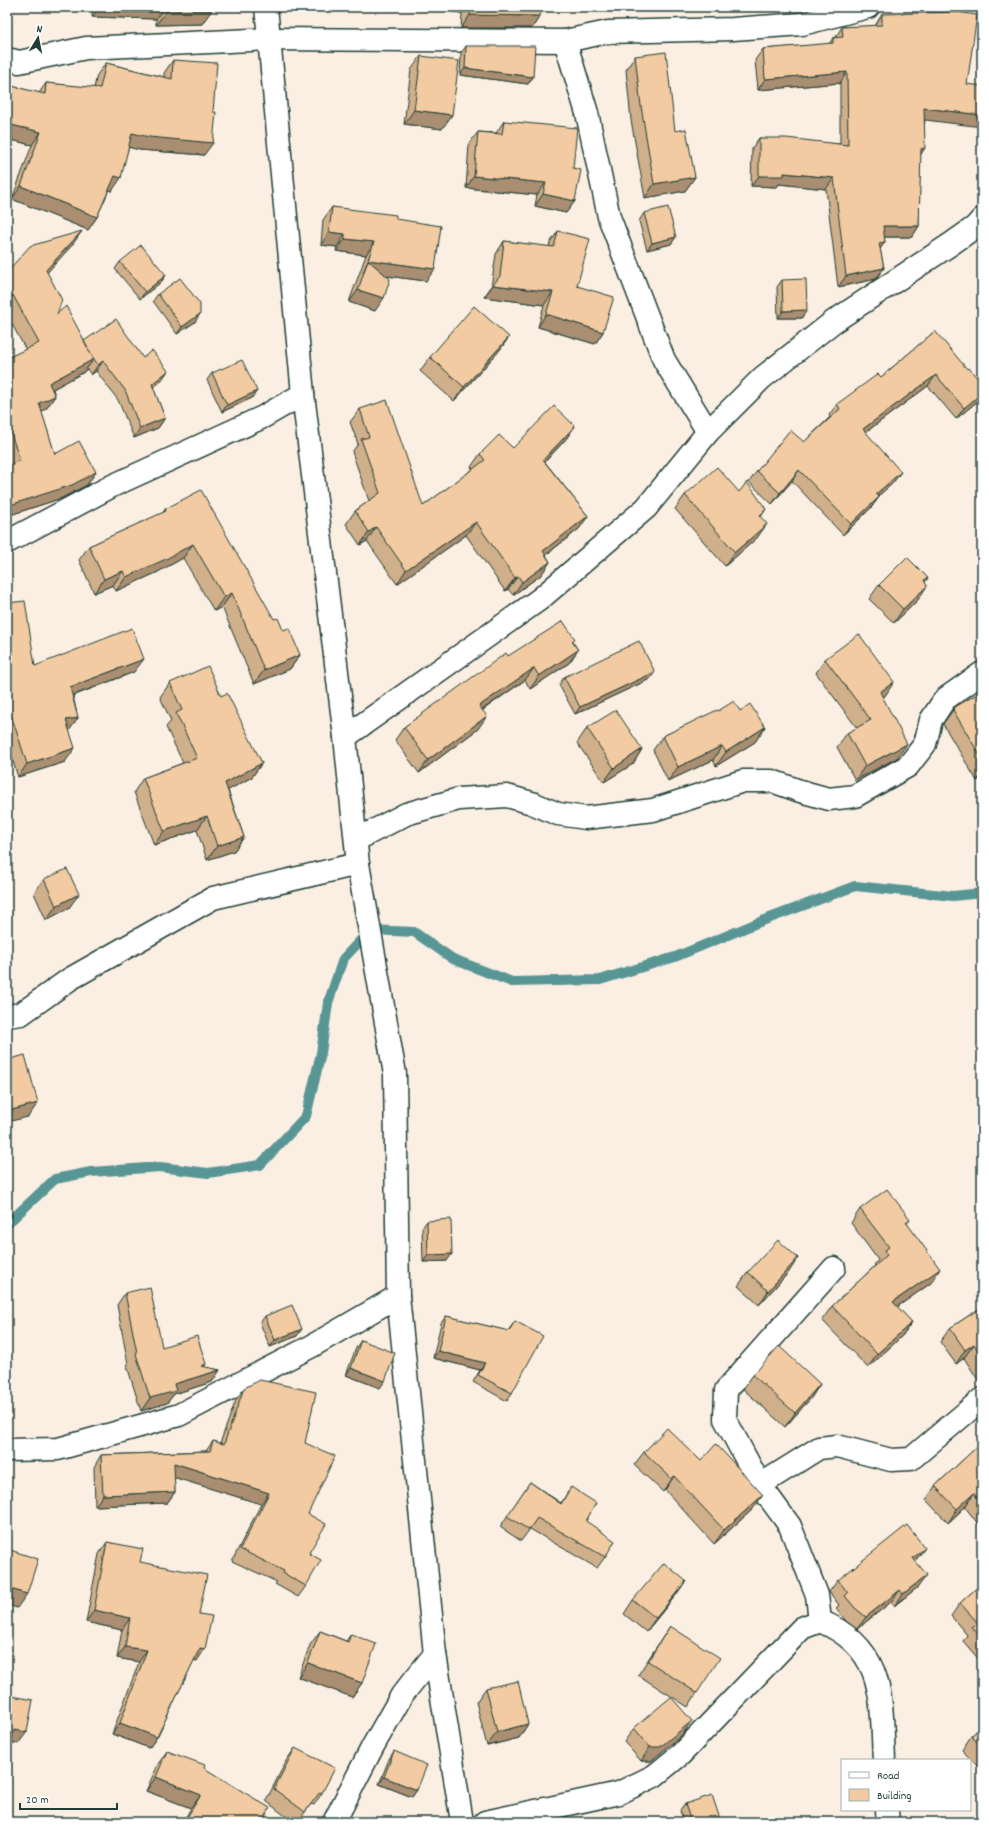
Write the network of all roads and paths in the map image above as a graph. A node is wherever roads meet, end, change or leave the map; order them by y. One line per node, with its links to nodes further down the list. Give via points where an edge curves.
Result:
1 (266, 7): 3 (street)
2 (868, 7): 4 (street, via 802,24 733,30 608,32)
3 (270, 39): 4 (street); 5 (street, via 86,48 19,62); 7 (street)
4 (565, 41): 8 (street, via 586,113 609,217 664,360)
5 (7, 59)
6 (982, 219): 8 (street, via 974,228 833,322 762,378)
7 (303, 394): 9 (street, via 262,417 112,486); 11 (street)
8 (708, 432): 11 (street, via 646,508 545,595)
9 (7, 542)
10 (982, 673): 12 (street, via 945,699 931,720 925,744 908,766 855,796 829,799 772,781 743,781 653,810 586,818 558,814 507,796 459,799 406,814)
11 (345, 737): 12 (street)
12 (356, 840): 13 (street)
13 (358, 864): 14 (street, via 213,898 70,979 21,1014); 16 (street, via 395,1074)
14 (7, 1016)
15 (834, 1268): 19 (street, via 726,1390 725,1419)
16 (398, 1296): 18 (street, via 312,1346 179,1415 58,1449); 21 (street)
17 (982, 1399): 19 (street, via 911,1459 891,1460 838,1446 819,1448)
18 (7, 1450)
19 (760, 1485): 20 (street, via 790,1526 817,1595)
20 (820, 1621): 22 (street, via 839,1629 858,1646 876,1673 880,1692); 26 (street, via 802,1628 682,1754 654,1776 619,1793)
21 (434, 1654): 24 (street, via 402,1695); 25 (street)
22 (884, 1759)
23 (887, 1811): 27 (street)
24 (334, 1822)
25 (462, 1822)
26 (484, 1822)
27 (888, 1822)

